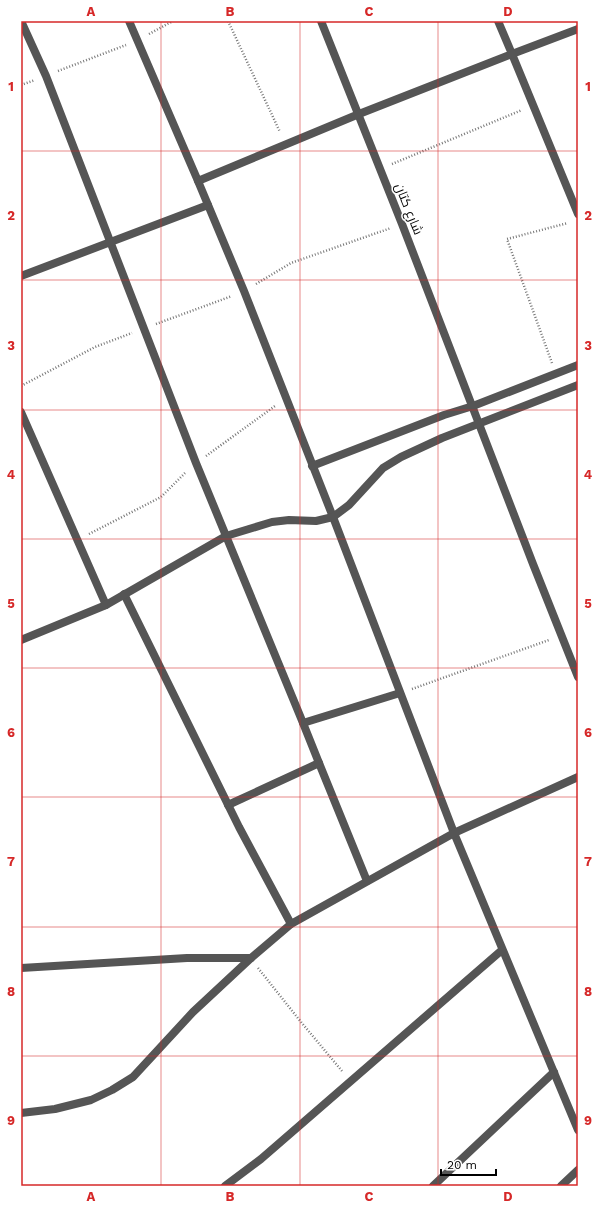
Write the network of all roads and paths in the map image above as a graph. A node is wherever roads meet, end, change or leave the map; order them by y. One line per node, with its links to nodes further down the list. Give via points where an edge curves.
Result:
1 (21, 21): 10 (street)
2 (129, 21): 8 (street)
3 (173, 21): 8 (path)
4 (228, 21): 14 (path)
5 (321, 21): 13 (street, شارع كتان)
6 (498, 21): 9 (street)
7 (578, 29): 9 (street)
8 (138, 40): 10 (path); 16 (street)
9 (512, 54): 12 (street); 13 (street)
10 (46, 76): 11 (path); 21 (street)
11 (21, 85)
12 (534, 105): 15 (path); 18 (street)
13 (359, 114): 14 (street); 15 (street, شارع كتان)
14 (286, 145): 16 (street)
15 (380, 168): 20 (street, شارع كتان)
16 (198, 181): 17 (street)
17 (208, 205): 21 (street); 23 (street)
18 (578, 214)
19 (571, 222): 25 (path, via 507,239)
20 (402, 224): 23 (path, via 291,263); 27 (street, شارع كتان)
21 (110, 243): 22 (street); 32 (street)
22 (21, 276)
23 (244, 292): 30 (street)
24 (578, 365): 25 (street)
25 (555, 373): 27 (street)
26 (578, 385): 29 (street)
27 (473, 406): 29 (street, شارع كتان); 30 (street)
28 (21, 412): 34 (street)
29 (480, 424): 31 (street, via 423,446 383,468 349,505); 35 (street, شارع كتان)
30 (312, 466): 31 (street)
31 (333, 517): 32 (street, via 316,521 272,522); 38 (street)
32 (226, 536): 33 (street); 39 (street)
33 (124, 594): 34 (street); 42 (street)
34 (106, 605): 36 (street)
35 (561, 636): 37 (street, شارع كتان); 38 (path)
36 (21, 640)
37 (578, 677)
38 (400, 693): 39 (street); 43 (street)
39 (303, 722): 40 (street)
40 (318, 763): 42 (street); 44 (street)
41 (578, 777): 43 (street)
42 (228, 806): 45 (street)
43 (454, 833): 44 (street); 46 (street)
44 (367, 881): 45 (street)
45 (291, 924): 47 (street)
46 (502, 950): 49 (street); 50 (street)
47 (251, 958): 48 (street, via 187,958); 50 (path); 52 (street, via 193,1012 132,1078 91,1100 55,1109)
48 (21, 968)
49 (554, 1072): 51 (street); 56 (street)
50 (351, 1082): 55 (street, via 261,1160)
51 (574, 1109): 53 (street)
52 (21, 1112)
53 (578, 1130)
54 (578, 1170): 57 (street)
55 (225, 1186)
56 (433, 1186)
57 (561, 1186)

